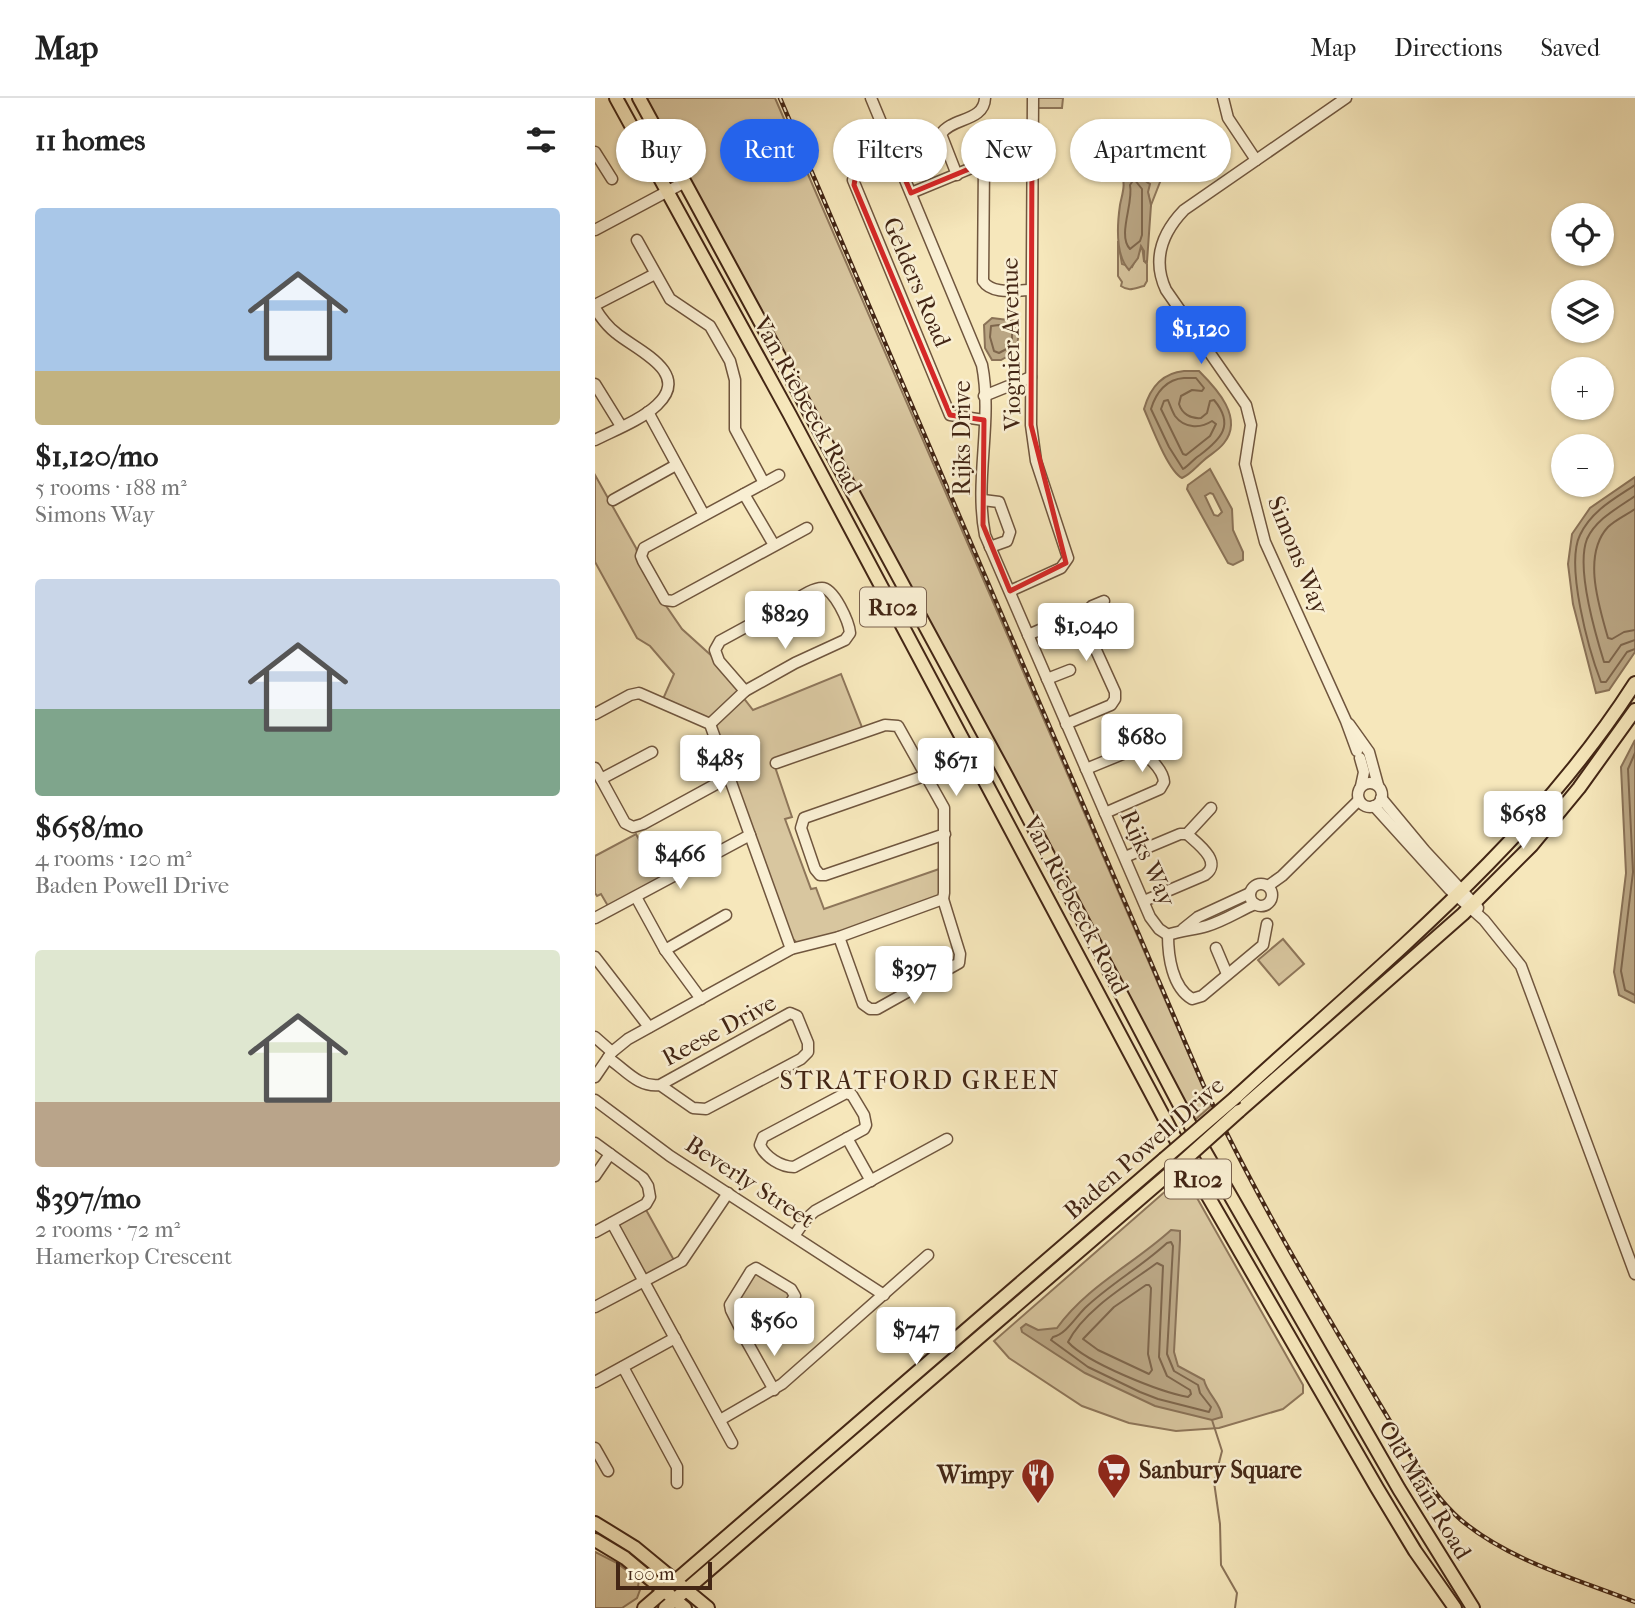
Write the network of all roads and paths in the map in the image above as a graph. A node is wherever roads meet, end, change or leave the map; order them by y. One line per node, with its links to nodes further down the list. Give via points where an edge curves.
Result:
1 (616, 98): 21 (main road, Van Riebeeck Road / R102)
2 (639, 98): 8 (main road, Van Riebeeck Road / R102)
3 (873, 98): 9 (street, Rijks Drive)
4 (985, 98): 14 (street, via 981,112 941,134)
5 (1033, 98): 10 (street, Viognier Avenue)
6 (1223, 98): 12 (street, via 1228,118)
7 (1346, 98): 12 (street, Simons Way)
8 (650, 119)
9 (881, 119)
10 (1033, 119)
11 (595, 152): 15 (street)
12 (1256, 160): 61 (street, Simons Way, via 1174,221 1161,246 1160,272 1170,296 1246,405 1251,425 1245,464 1265,542)
13 (961, 172): 14 (street)
14 (957, 174): 22 (street)
15 (612, 179)
16 (685, 182): 21 (street); 30 (main road, Van Riebeeck Road / R102)
17 (854, 182): 34 (street, Gelders Road, via 950,415)
18 (906, 182): 22 (street, Rijks Drive)
19 (983, 182): 26 (street, via 983,281 993,290)
20 (1032, 182): 26 (street, Viognier Avenue)
21 (668, 191): 23 (street); 32 (main road, Van Riebeeck Road / R102)
22 (911, 193): 31 (street, Rijks Drive, via 981,361)
23 (595, 230)
24 (637, 240): 25 (street)
25 (655, 274): 27 (street); 39 (street, via 672,302 705,322 724,349 733,370 735,429)
26 (1031, 290): 28 (street, Viognier Avenue)
27 (595, 307): 33 (street, via 615,333 664,370 666,391)
28 (1031, 377): 31 (street); 48 (street, Viognier Avenue, via 1037,461 1068,558 1061,568)
29 (595, 384): 35 (street)
30 (801, 395): 32 (main road); 47 (main road, Van Riebeeck Road / R102)
31 (984, 396): 34 (street, Rijks Drive)
32 (783, 403): 49 (main road, Van Riebeeck Road / R102)
33 (648, 412): 35 (street); 37 (street)
34 (984, 420): 42 (street, Rijks Drive)
35 (621, 426): 36 (street)
36 (595, 440)
37 (676, 465): 41 (street); 43 (street)
38 (779, 475): 39 (street)
39 (764, 483): 40 (street)
40 (744, 494): 43 (street); 45 (street)
41 (613, 500)
42 (983, 500): 46 (street, Rijks Drive, via 983,525); 46 (street, via 999,502 1010,533 1007,541)
43 (704, 515): 45 (street, via 642,552 665,600 678,599)
44 (807, 527): 45 (street)
45 (774, 545)
46 (990, 547): 48 (street, Rijks Way)
47 (907, 590): 49 (main road); 73 (main road, Van Riebeeck Road / R102)
48 (1010, 591): 54 (street, Rijks Way)
49 (888, 598): 74 (main road, Van Riebeeck Road / R102)
50 (1104, 601): 53 (street)
51 (791, 603): 58 (street, via 824,587 831,591 850,633 845,640)
52 (767, 616): 58 (street, via 720,641 715,650)
53 (1081, 617): 54 (street, via 1074,615); 63 (street, via 1116,696 1111,705)
54 (1028, 635): 56 (street, Rijks Way)
55 (1071, 671): 56 (street)
56 (1047, 679): 63 (street, Rijks Way)
57 (1635, 683): 85 (main road, Baden Powell Drive, via 1542,806)
58 (745, 691): 62 (street)
59 (1635, 710): 90 (main road, Baden Powell Drive, via 1540,835)
60 (595, 714): 62 (street, via 639,693)
61 (1346, 721): 71 (street, Simons Way, via 1365,744); 72 (street, Simons Way, via 1364,772)
62 (710, 724): 69 (street)
63 (1066, 724): 67 (street, Rijks Way)
64 (652, 751): 70 (street)
65 (776, 763): 68 (street, via 892,724 902,731)
66 (595, 768): 70 (street)
67 (1086, 769): 78 (street, Rijks Way); 78 (street, via 1135,749 1163,774 1160,789)
68 (926, 775): 79 (street, via 944,808); 79 (street, via 804,818 801,828 816,872 825,876)
69 (729, 777): 70 (street, via 633,827 625,823); 81 (street)
70 (601, 779)
71 (1378, 785): 72 (street); 76 (street)
72 (1361, 786): 75 (street)
73 (1015, 791): 74 (main road); 131 (main road, Van Riebeeck Road / R102, via 1196,1136)
74 (996, 800): 132 (main road, Van Riebeeck Road / R102, via 1183,1153)
75 (1359, 800): 76 (street, via 1363,805); 83 (street)
76 (1378, 802): 85 (street)
77 (1211, 808): 80 (street)
78 (1105, 813): 82 (street, Rijks Way)
79 (945, 834): 87 (street)
80 (1187, 834): 82 (street); 88 (street, via 1210,857 1211,870)
81 (750, 835): 86 (street); 100 (street)
82 (1125, 857): 88 (street, Rijks Way)
83 (1268, 886): 84 (street, via 1257,885); 89 (street, via 1269,902)
84 (1250, 892): 89 (street); 91 (street, Rijks Way)
85 (1460, 893): 90 (street); 140 (main road, Baden Powell Drive, bridge, via 1235,1097)
86 (636, 897): 93 (street); 101 (street)
87 (943, 899): 98 (street); 98 (street, via 959,962 880,1008 863,1004)
88 (1144, 901): 97 (street, Rijks Way, via 1154,923)
89 (1255, 904): 94 (street, Rijks Way)
90 (1472, 905): 122 (street, via 1521,966); 141 (main road, Baden Powell Drive, bridge)
91 (1222, 906): 94 (street); 96 (street, Rijks Way)
92 (726, 915): 101 (street)
93 (595, 918)
94 (1227, 918): 96 (street, Rijks Way)
95 (1267, 924): 103 (street, via 1263,945)
96 (1183, 929): 97 (street, Rijks Way)
97 (1168, 934): 103 (street, via 1169,962 1188,997 1202,996)
98 (839, 937): 100 (street)
99 (1216, 948): 103 (street)
100 (791, 949): 104 (street)
101 (665, 950): 104 (street)
102 (595, 957): 105 (street)
103 (1227, 974)
104 (701, 999): 105 (street)
105 (649, 1027): 107 (street)
106 (595, 1037): 107 (street, Reese Drive)
107 (610, 1055): 108 (street); 109 (street, Reese Drive, via 642,1084)
108 (595, 1077)
109 (660, 1085): 109 (street, Reese Drive, via 790,1013 797,1016 808,1043 808,1052 801,1059 706,1110 693,1108)
110 (595, 1100): 117 (street, Beverly Street)
111 (847, 1138): 111 (street, via 794,1167 764,1154 760,1144 764,1137 848,1093 866,1125); 116 (street)
112 (947, 1139): 116 (street)
113 (595, 1143): 114 (street)
114 (610, 1154): 115 (street); 118 (street, via 643,1178 650,1197 646,1204)
115 (595, 1176)
116 (870, 1181): 120 (street, via 810,1214)
117 (728, 1193): 120 (street, Beverly Street); 123 (street, via 686,1257)
118 (612, 1223): 119 (street); 123 (street)
119 (595, 1232)
120 (794, 1236): 124 (street, Beverly Street)
121 (928, 1255): 124 (street)
122 (1635, 1274)
123 (644, 1282): 125 (street); 126 (street)
124 (884, 1295): 130 (street)
125 (595, 1307)
126 (675, 1338): 128 (street); 133 (street)
127 (746, 1340): 127 (street, via 730,1305 751,1271 758,1268 795,1296 777,1324); 130 (street)
128 (623, 1367): 129 (street); 137 (street, via 677,1467)
129 (595, 1382)
130 (774, 1390): 133 (street)
131 (1343, 1392): 144 (main road, Old Main Road / R102)
132 (1324, 1397): 145 (main road, Old Main Road / R102)
133 (720, 1420): 134 (street)
134 (732, 1443)
135 (597, 1454): 136 (street)
136 (608, 1471)
137 (677, 1483)
138 (595, 1523): 140 (main road)
139 (595, 1540): 142 (main road)
140 (674, 1581): 141 (main road); 142 (main road, Baden Powell Drive)
141 (685, 1590): 143 (main road, Baden Powell Drive); 148 (main road)
142 (664, 1591): 143 (main road); 146 (main road, Baden Powell Drive)
143 (669, 1604): 147 (main road)
144 (1470, 1604): 145 (main road)
145 (1452, 1607)
146 (643, 1608)
147 (685, 1608)
148 (708, 1608)

